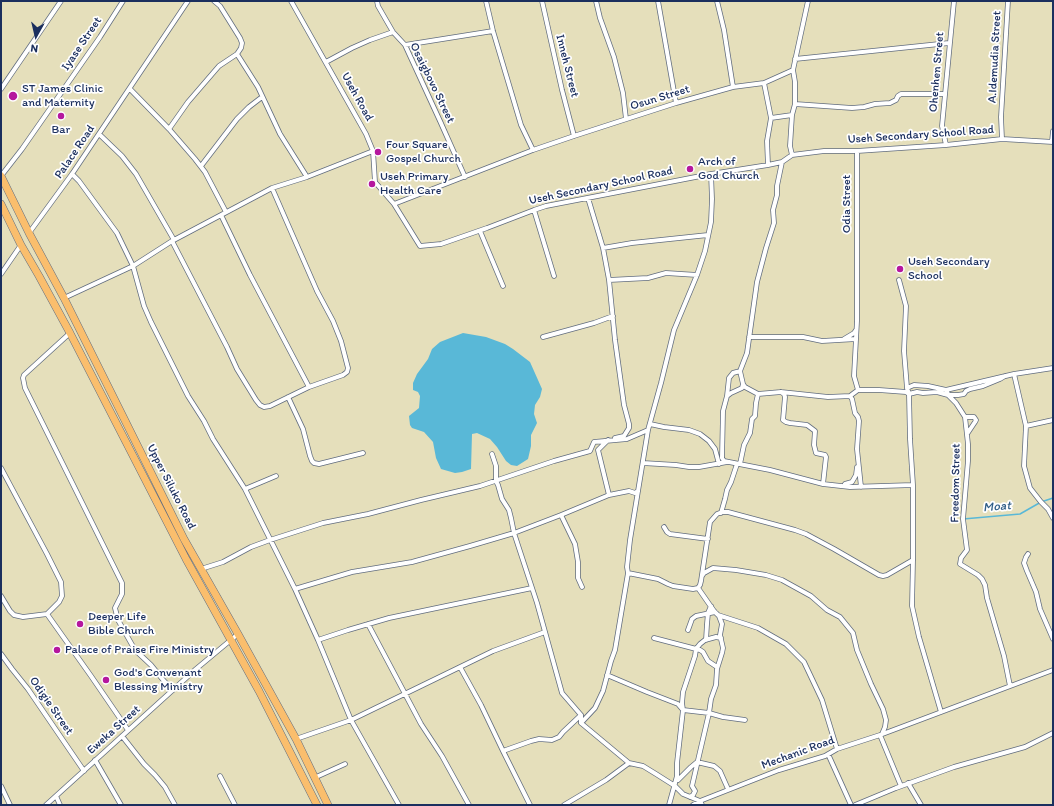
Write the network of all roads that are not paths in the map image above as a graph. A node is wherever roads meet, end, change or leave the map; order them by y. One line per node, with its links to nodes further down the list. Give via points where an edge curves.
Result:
1 (61, 1): 25 (street)
2 (123, 1): 50 (street, Iyase Street)
3 (188, 1): 26 (street, Palace Road)
4 (214, 1): 19 (street, via 220,6 240,38 242,44)
5 (292, 1): 21 (street, Useh Road)
6 (377, 1): 16 (street, Osaigbovo Street)
7 (486, 1): 15 (street)
8 (542, 1): 37 (street, Inneh Street)
9 (596, 1): 33 (street, via 614,57)
10 (658, 1): 29 (street)
11 (717, 1): 24 (street)
12 (808, 1): 20 (street)
13 (954, 1): 17 (street, Ohenhen Street)
14 (1008, 1): 38 (street, A.Idemudia Street)
15 (493, 31): 18 (street); 41 (street, via 522,124)
16 (393, 32): 18 (street, Osaigbovo Street); 21 (street, via 352,48)
17 (949, 44): 20 (street); 27 (street, Ohenhen Street)
18 (405, 45): 52 (street, Osaigbovo Street)
19 (237, 54): 28 (street); 34 (street, via 219,66)
20 (796, 59): 22 (street)
21 (326, 62): 42 (street, Useh Road)
22 (793, 70): 23 (street, Osun Street); 30 (street)
23 (764, 83): 24 (street, Osun Street); 32 (street)
24 (733, 87): 29 (street, Osun Street)
25 (1, 88)
26 (130, 89): 34 (street); 36 (street, Palace Road)
27 (946, 94): 30 (street, via 901,94 890,102 852,108); 40 (street, Ohenhen Street, via 942,126)
28 (262, 97): 47 (street, via 237,119); 51 (street, via 280,134)
29 (676, 102): 33 (street, Osun Street)
30 (795, 104): 31 (street)
31 (792, 115): 32 (street); 44 (street)
32 (771, 118): 46 (street, via 767,141)
33 (626, 119): 37 (street, Osun Street)
34 (169, 129): 47 (street)
35 (1053, 131): 39 (street)
36 (99, 134): 48 (street, Palace Road); 63 (street, via 136,174)
37 (574, 136): 41 (street, Osun Street)
38 (1002, 139): 39 (street, Useh Secondary School Road); 40 (street, Useh Secondary School Road)
39 (1052, 142)
40 (946, 145): 43 (street, Useh Secondary School Road)
41 (533, 150): 52 (street, Osun Street)
42 (373, 151): 51 (street); 56 (street, Useh Road, via 375,182)
43 (857, 151): 44 (street, Useh Secondary School Road, via 824,151); 75 (street, Odia Street)
44 (792, 155): 45 (street, Useh Secondary School Road)
45 (782, 162): 46 (street, Useh Secondary School Road); 78 (street, via 773,210 774,223 757,282)
46 (768, 165): 49 (street, Useh Secondary School Road)
47 (200, 166): 58 (street)
48 (72, 174): 61 (street, Palace Road); 66 (street, via 117,234)
49 (711, 174): 54 (street, Useh Secondary School Road); 62 (street, via 712,214)
50 (1, 176): 61 (main road, Upper Siluko Road)
51 (307, 177): 53 (street)
52 (465, 177): 56 (street, Osun Street)
53 (272, 188): 58 (street); 86 (street, via 317,291 333,321 348,368 343,375)
54 (588, 198): 57 (street, Useh Secondary School Road); 65 (street)
55 (1, 204): 64 (main road, Upper Siluko Road)
56 (394, 204): 60 (street, Useh Secondary School Road, via 420,246 441,244)
57 (534, 210): 60 (street, Useh Secondary School Road); 69 (street)
58 (226, 212): 59 (street)
59 (221, 215): 63 (street); 86 (street)
60 (480, 231): 72 (street)
61 (29, 233): 73 (main road, Upper Siluko Road)
62 (708, 235): 65 (street); 68 (street)
63 (173, 241): 66 (street); 96 (street, via 237,369 256,400 264,407)
64 (21, 245): 67 (street); 76 (main road, Upper Siluko Road)
65 (603, 248): 70 (street)
66 (133, 266): 73 (street); 119 (street, via 148,317 188,396)
67 (1, 274)
68 (696, 275): 70 (street, via 666,273 648,278); 99 (street, via 674,330)
69 (554, 276)
70 (609, 280): 74 (street)
71 (899, 280): 87 (street, via 906,306 904,351)
72 (503, 286)
73 (64, 298): 132 (main road, Upper Siluko Road)
74 (613, 316): 77 (street); 103 (street, via 629,428 624,436)
75 (857, 330): 79 (street, Odia Street); 80 (street)
76 (70, 333): 151 (main road, Upper Siluko Road, via 186,559); 162 (street, via 24,375 25,388 122,584 122,594 115,608 118,620 135,650)
77 (543, 337)
78 (749, 337): 80 (street); 82 (street)
79 (856, 339): 80 (street); 88 (street, Odia Street, via 854,376)
80 (841, 340)
81 (1053, 368): 83 (street)
82 (740, 371): 85 (street); 94 (street, via 733,373 729,378)
83 (1014, 374): 84 (street); 100 (street)
84 (1005, 376): 89 (street); 93 (street, via 970,389 964,394)
85 (743, 384): 91 (street); 94 (street, via 742,388)
86 (309, 387): 96 (street)
87 (907, 388): 89 (street, via 914,385); 92 (street)
88 (858, 390): 92 (street); 95 (street)
89 (946, 390): 93 (street, Freedom Street)
90 (781, 392): 91 (street); 95 (street, via 828,397); 114 (street, via 785,397 783,420 807,425 815,431 816,453 826,457)
91 (758, 394): 110 (street, via 755,416)
92 (909, 394): 93 (street, via 937,392); 116 (street)
93 (948, 395): 97 (street, Freedom Street)
94 (727, 396): 106 (street, via 723,411 722,458)
95 (850, 396): 108 (street, via 859,420)
96 (288, 397): 104 (street, via 303,429 314,463)
97 (965, 417): 102 (street, Freedom Street); 102 (street, via 974,417 976,420)
98 (1053, 420): 100 (street)
99 (650, 424): 101 (street); 109 (street, via 700,434 715,449)
100 (1026, 426): 125 (street, via 1024,466 1030,488)
101 (648, 430): 103 (street, via 627,439); 107 (street)
102 (967, 434): 161 (street, Freedom Street, via 968,461 963,519 967,550 960,564 978,574 985,585)
103 (608, 440): 113 (street, via 594,442 590,451); 122 (street, via 598,450)
104 (363, 453)
105 (492, 454): 113 (street, via 496,466)
106 (729, 462): 109 (street); 110 (street)
107 (643, 463): 109 (street, via 689,467); 115 (street)
108 (859, 463): 117 (street, via 854,480); 118 (street)
109 (718, 464)
110 (739, 464): 114 (street); 123 (street, via 735,468)
111 (1, 468): 142 (street, via 61,582 62,596)
112 (276, 476): 119 (street)
113 (496, 481): 127 (street); 129 (street, via 323,523)
114 (823, 484): 117 (street)
115 (639, 485): 120 (street); 121 (street)
116 (914, 485): 118 (street); 131 (street)
117 (844, 486): 118 (street)
118 (861, 487)
119 (245, 489): 129 (street)
120 (628, 491): 121 (street); 122 (street)
121 (638, 491): 133 (street)
122 (608, 495): 124 (street)
123 (721, 513): 128 (street, via 710,522); 131 (street, via 728,512 806,534 883,576)
124 (562, 515): 127 (street); 135 (street, via 575,544 578,578)
125 (1053, 518)
126 (664, 527): 128 (street, via 670,534)
127 (514, 532): 136 (street); 138 (street, via 412,562 352,572)
128 (708, 539): 134 (street)
129 (270, 540): 132 (street, via 223,562); 138 (street)
130 (1028, 554): 152 (street, via 1024,563)
131 (914, 560): 165 (street, via 912,606)
132 (201, 569): 148 (main road, Upper Siluko Road)
133 (628, 573): 137 (street, via 658,579 674,586); 160 (street, via 615,650)
134 (702, 576): 137 (street); 173 (street, via 713,568 766,575 782,580 811,596 840,617 853,633 857,650 883,709 886,720)
135 (582, 587)
136 (532, 588): 145 (street); 147 (street)
137 (698, 588): 140 (street)
138 (295, 589): 153 (street)
139 (1, 596): 142 (street, via 14,615 23,617)
140 (710, 606): 141 (street); 143 (street)
141 (715, 612): 143 (street); 144 (street)
142 (47, 614): 171 (street)
143 (708, 614): 146 (street, via 692,619); 154 (street)
144 (719, 616): 150 (street, via 722,624); 176 (street, via 758,628 786,644 804,662 822,700)
145 (368, 624): 153 (street); 163 (street)
146 (688, 630)
147 (545, 632): 157 (street, via 493,651); 167 (street, via 562,693)
148 (238, 634): 151 (street); 175 (main road, Upper Siluko Road)
149 (654, 638): 155 (street)
150 (721, 638): 154 (street); 158 (street, via 722,648)
151 (231, 639): 162 (street, Eweka Street); 200 (main road, Upper Siluko Road)
152 (1053, 639)
153 (318, 640): 168 (street)
154 (706, 640): 155 (street)
155 (696, 648): 158 (street, via 703,652 708,662); 164 (street, via 683,692)
156 (1, 654): 183 (street, Odigie Street)
157 (460, 667): 163 (street); 177 (street, via 482,705)
158 (718, 667): 166 (street)
159 (1053, 670): 161 (street, Mechanic Road)
160 (607, 675): 164 (street, via 678,704); 170 (street, via 595,708)
161 (1010, 686): 165 (street, Mechanic Road)
162 (173, 690): 171 (street, Eweka Street)
163 (404, 694): 168 (street); 203 (street)
164 (683, 710): 166 (street); 188 (street)
165 (941, 712): 173 (street, Mechanic Road)
166 (709, 713): 169 (street, via 723,718); 180 (street)
167 (580, 714): 170 (street); 177 (street, via 560,737 552,740 539,739)
168 (351, 720): 175 (street); 202 (street)
169 (745, 720)
170 (581, 723): 181 (street)
171 (128, 730): 174 (street, Eweka Street)
172 (1053, 733): 186 (street, via 1025,747)
173 (881, 734): 176 (street, Mechanic Road); 189 (street)
174 (122, 736): 179 (street, Eweka Street); 198 (street, via 165,787)
175 (296, 739): 185 (main road, Upper Siluko Road)
176 (837, 750): 178 (street, Mechanic Road)
177 (503, 751): 204 (street)
178 (828, 754): 190 (street, Mechanic Road); 208 (street)
179 (95, 760): 183 (street, Eweka Street); 197 (street)
180 (697, 762): 188 (street, via 678,778); 190 (street, via 714,766 720,771); 192 (street, via 692,786 695,791)
181 (629, 763): 188 (street, via 643,766); 205 (street)
182 (345, 764): 185 (street)
183 (84, 771): 191 (street, Eweka Street)
184 (220, 776): 199 (street)
185 (314, 778): 201 (main road, Upper Siluko Road)
186 (908, 783): 189 (street); 210 (street)
187 (1, 786): 194 (street)
188 (674, 786): 192 (street); 206 (street)
189 (901, 786): 209 (street)
190 (728, 789): 193 (street, Mechanic Road)
191 (56, 796): 195 (street, Eweka Street); 196 (street)
192 (690, 797): 193 (street)
193 (701, 803): 207 (street, Mechanic Road)
194 (10, 805)
195 (46, 805)
196 (60, 805)
197 (121, 805)
198 (175, 805)
199 (235, 805)
200 (317, 805)
201 (328, 805)
202 (399, 805)
203 (469, 805)
204 (530, 805)
205 (564, 805)
206 (669, 805)
207 (693, 805)
208 (851, 805)
209 (855, 805)
210 (921, 805)

